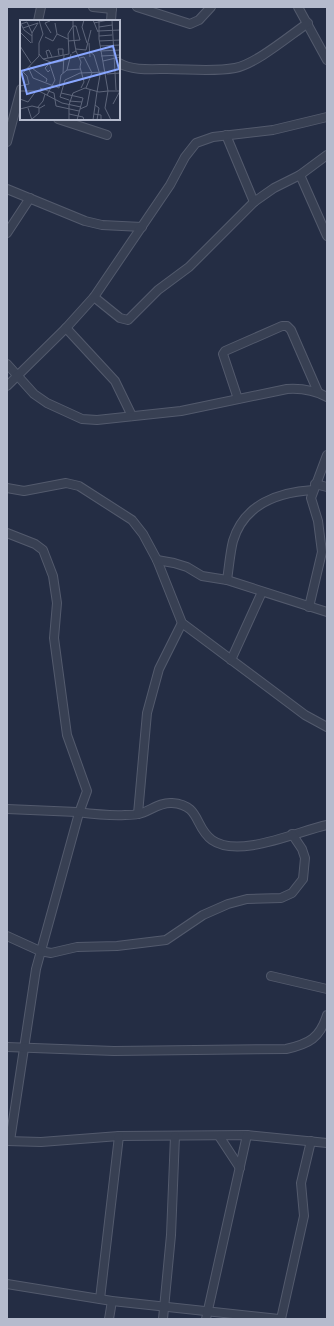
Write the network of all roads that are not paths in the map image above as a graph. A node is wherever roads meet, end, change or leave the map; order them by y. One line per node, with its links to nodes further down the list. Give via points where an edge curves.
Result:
1 (41, 7): 7 (street)
2 (94, 7): 6 (street)
3 (137, 7): 4 (street, via 190,24 199,20)
4 (211, 7)
5 (298, 7): 9 (street)
6 (112, 8): 8 (street)
7 (38, 20)
8 (111, 20)
9 (308, 23): 10 (street); 11 (street, via 237,68 138,68)
10 (327, 60)
11 (120, 63)
12 (19, 106): 15 (street)
13 (327, 117): 17 (street, via 273,130)
14 (61, 120): 16 (street)
15 (9, 127): 18 (street)
16 (107, 135)
17 (226, 135): 23 (street); 25 (street, via 196,143)
18 (7, 142)
19 (327, 155): 20 (street)
20 (300, 176): 23 (street, via 274,188); 24 (street)
21 (7, 189): 22 (street)
22 (30, 198): 25 (street, via 102,226); 26 (street)
23 (254, 202): 28 (street, via 189,266 158,290 128,320 120,318)
24 (324, 223): 27 (street)
25 (142, 227): 28 (street)
26 (7, 233)
27 (327, 236)
28 (94, 297): 29 (street)
29 (66, 328): 31 (street); 36 (street, via 115,381)
30 (7, 364): 31 (street)
31 (17, 375): 32 (street); 36 (street, via 34,394 47,403 82,419)
32 (7, 385)
33 (318, 392): 34 (street); 35 (street, via 300,388 287,389); 35 (street, via 291,330 287,326 282,326 222,354)
34 (327, 397)
35 (238, 399): 36 (street, via 181,411)
36 (132, 416)
37 (327, 455): 38 (street)
38 (314, 487): 39 (street); 42 (street, via 312,504); 44 (street, via 285,493 250,513 240,525 233,540)
39 (327, 487)
40 (7, 488): 43 (street, via 24,491 66,484 78,486 132,520)
41 (7, 534): 52 (street, via 44,550 53,576 57,603 54,638 67,735 87,791)
42 (325, 552): 46 (street)
43 (157, 560): 44 (street, via 187,567 202,576); 48 (street)
44 (227, 580): 45 (street)
45 (262, 592): 46 (street); 49 (street)
46 (309, 607): 47 (street)
47 (327, 612)
48 (182, 624): 49 (street); 53 (street, via 159,669 147,713)
49 (231, 660): 50 (street, via 305,715)
50 (327, 727)
51 (7, 808): 52 (street)
52 (79, 813): 53 (street, via 110,816); 57 (street)
53 (138, 814): 55 (street, via 158,805 171,803 185,806 194,812 212,840 229,846 277,840)
54 (327, 825): 55 (street)
55 (292, 834): 57 (street, via 305,858 303,879 292,893 281,898 247,898 228,904 203,915 166,940 117,946 76,947 51,953)
56 (7, 936): 57 (street)
57 (40, 951): 62 (street)
58 (271, 976): 59 (street)
59 (327, 989)
60 (327, 1015): 62 (street, via 323,1027 312,1040 286,1049 114,1051)
61 (7, 1047): 62 (street)
62 (23, 1048): 67 (street)
63 (247, 1135): 66 (street); 68 (street); 70 (street)
64 (119, 1136): 65 (street); 67 (street, via 41,1142); 72 (street)
65 (175, 1136): 66 (street); 74 (street, via 171,1235)
66 (219, 1136): 70 (street)
67 (9, 1141)
68 (311, 1141): 69 (street); 78 (street, via 301,1183 304,1216)
69 (327, 1143)
70 (240, 1168): 75 (street)
71 (7, 1284): 72 (street)
72 (100, 1299): 73 (street)
73 (112, 1301): 74 (street); 76 (street)
74 (164, 1307): 75 (street); 77 (street)
75 (206, 1315): 78 (street)
76 (110, 1319)
77 (163, 1319)
78 (280, 1319)

